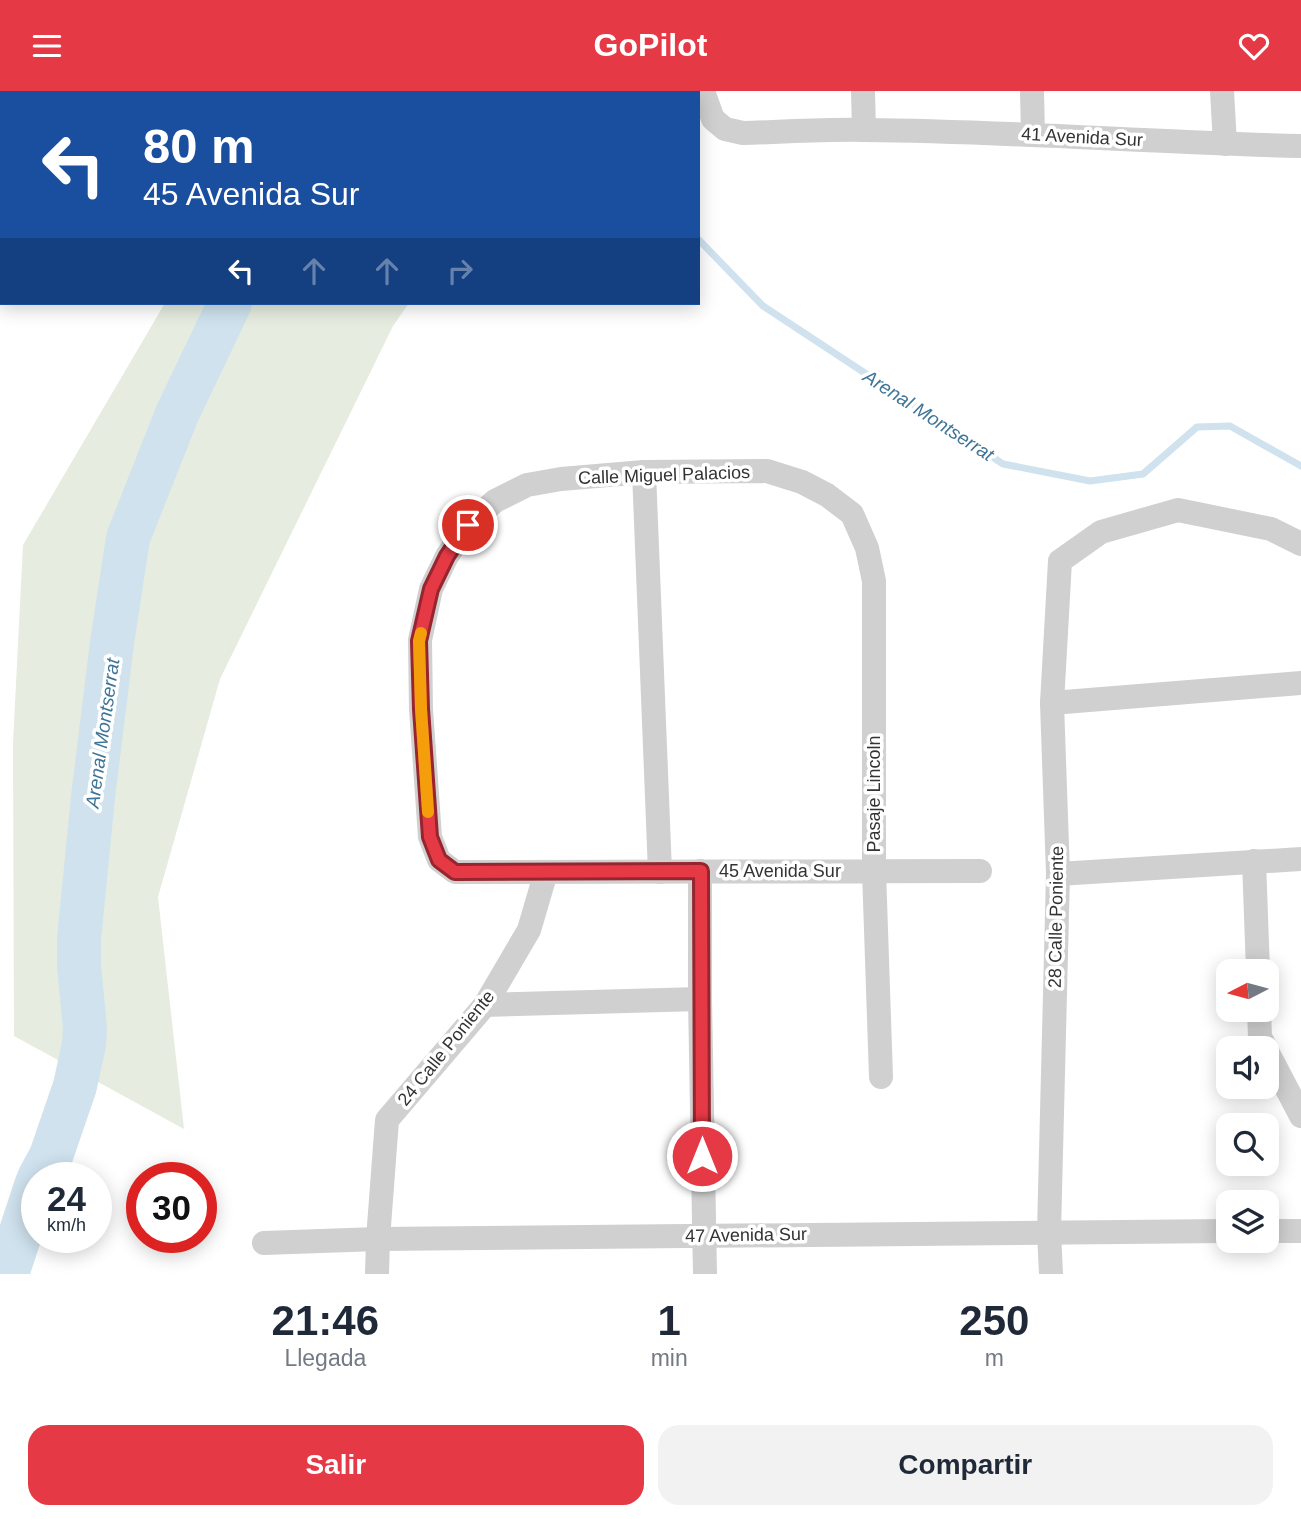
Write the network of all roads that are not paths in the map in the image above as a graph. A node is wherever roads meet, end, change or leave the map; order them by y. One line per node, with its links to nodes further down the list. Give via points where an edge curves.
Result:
1 (703, 91): 5 (street, 41 Avenida Sur, via 713,119 725,129 743,133)
2 (863, 91): 5 (street)
3 (1032, 91): 6 (street)
4 (1222, 91): 7 (street)
5 (864, 130): 6 (street, 41 Avenida Sur)
6 (1033, 135): 7 (street, 41 Avenida Sur)
7 (1225, 144): 8 (street, 41 Avenida Sur)
8 (1301, 146)
9 (644, 472): 10 (street, Calle Miguel Palacios, via 767,471 802,482); 19 (street, Calle Miguel Palacios, via 527,485 495,501 468,525 431,589 419,641 430,837 439,860); 21 (street)
10 (852, 514): 17 (street, Pasaje Lincoln, via 867,548 874,581)
11 (1301, 544): 13 (street, 28 Calle Poniente, via 1271,529 1178,510 1101,532 1060,561)
12 (1301, 683): 13 (street)
13 (1052, 703): 22 (street, 28 Calle Poniente)
14 (1301, 859): 15 (street)
15 (1254, 861): 22 (street); 23 (street)
16 (701, 871): 17 (street, 45 Avenida Sur); 21 (street, 45 Avenida Sur); 24 (street)
17 (874, 871): 18 (street, 45 Avenida Sur); 27 (street, Pasaje Lincoln)
18 (979, 871)
19 (455, 872): 20 (street, 45 Avenida Sur)
20 (547, 872): 21 (street, 45 Avenida Sur); 25 (street, 24 Calle Poniente, via 529,930)
21 (660, 872)
22 (1058, 874): 32 (street, 28 Calle Poniente)
23 (1258, 959)
24 (700, 999): 25 (street); 33 (street)
25 (485, 1005): 34 (street, 24 Calle Poniente, via 387,1120)
26 (1279, 1074): 28 (street)
27 (881, 1077)
28 (1301, 1116)
29 (1216, 1231): 32 (street, 47 Avenida Sur)
30 (1279, 1231): 31 (street)
31 (1301, 1231)
32 (1049, 1232): 33 (street, 47 Avenida Sur); 38 (street, 28 Calle Poniente)
33 (703, 1235): 34 (street, 47 Avenida Sur); 37 (street)
34 (378, 1238): 35 (street, 47 Avenida Sur); 36 (street, 24 Calle Poniente)
35 (264, 1244)
36 (377, 1274)
37 (705, 1274)
38 (1051, 1274)

